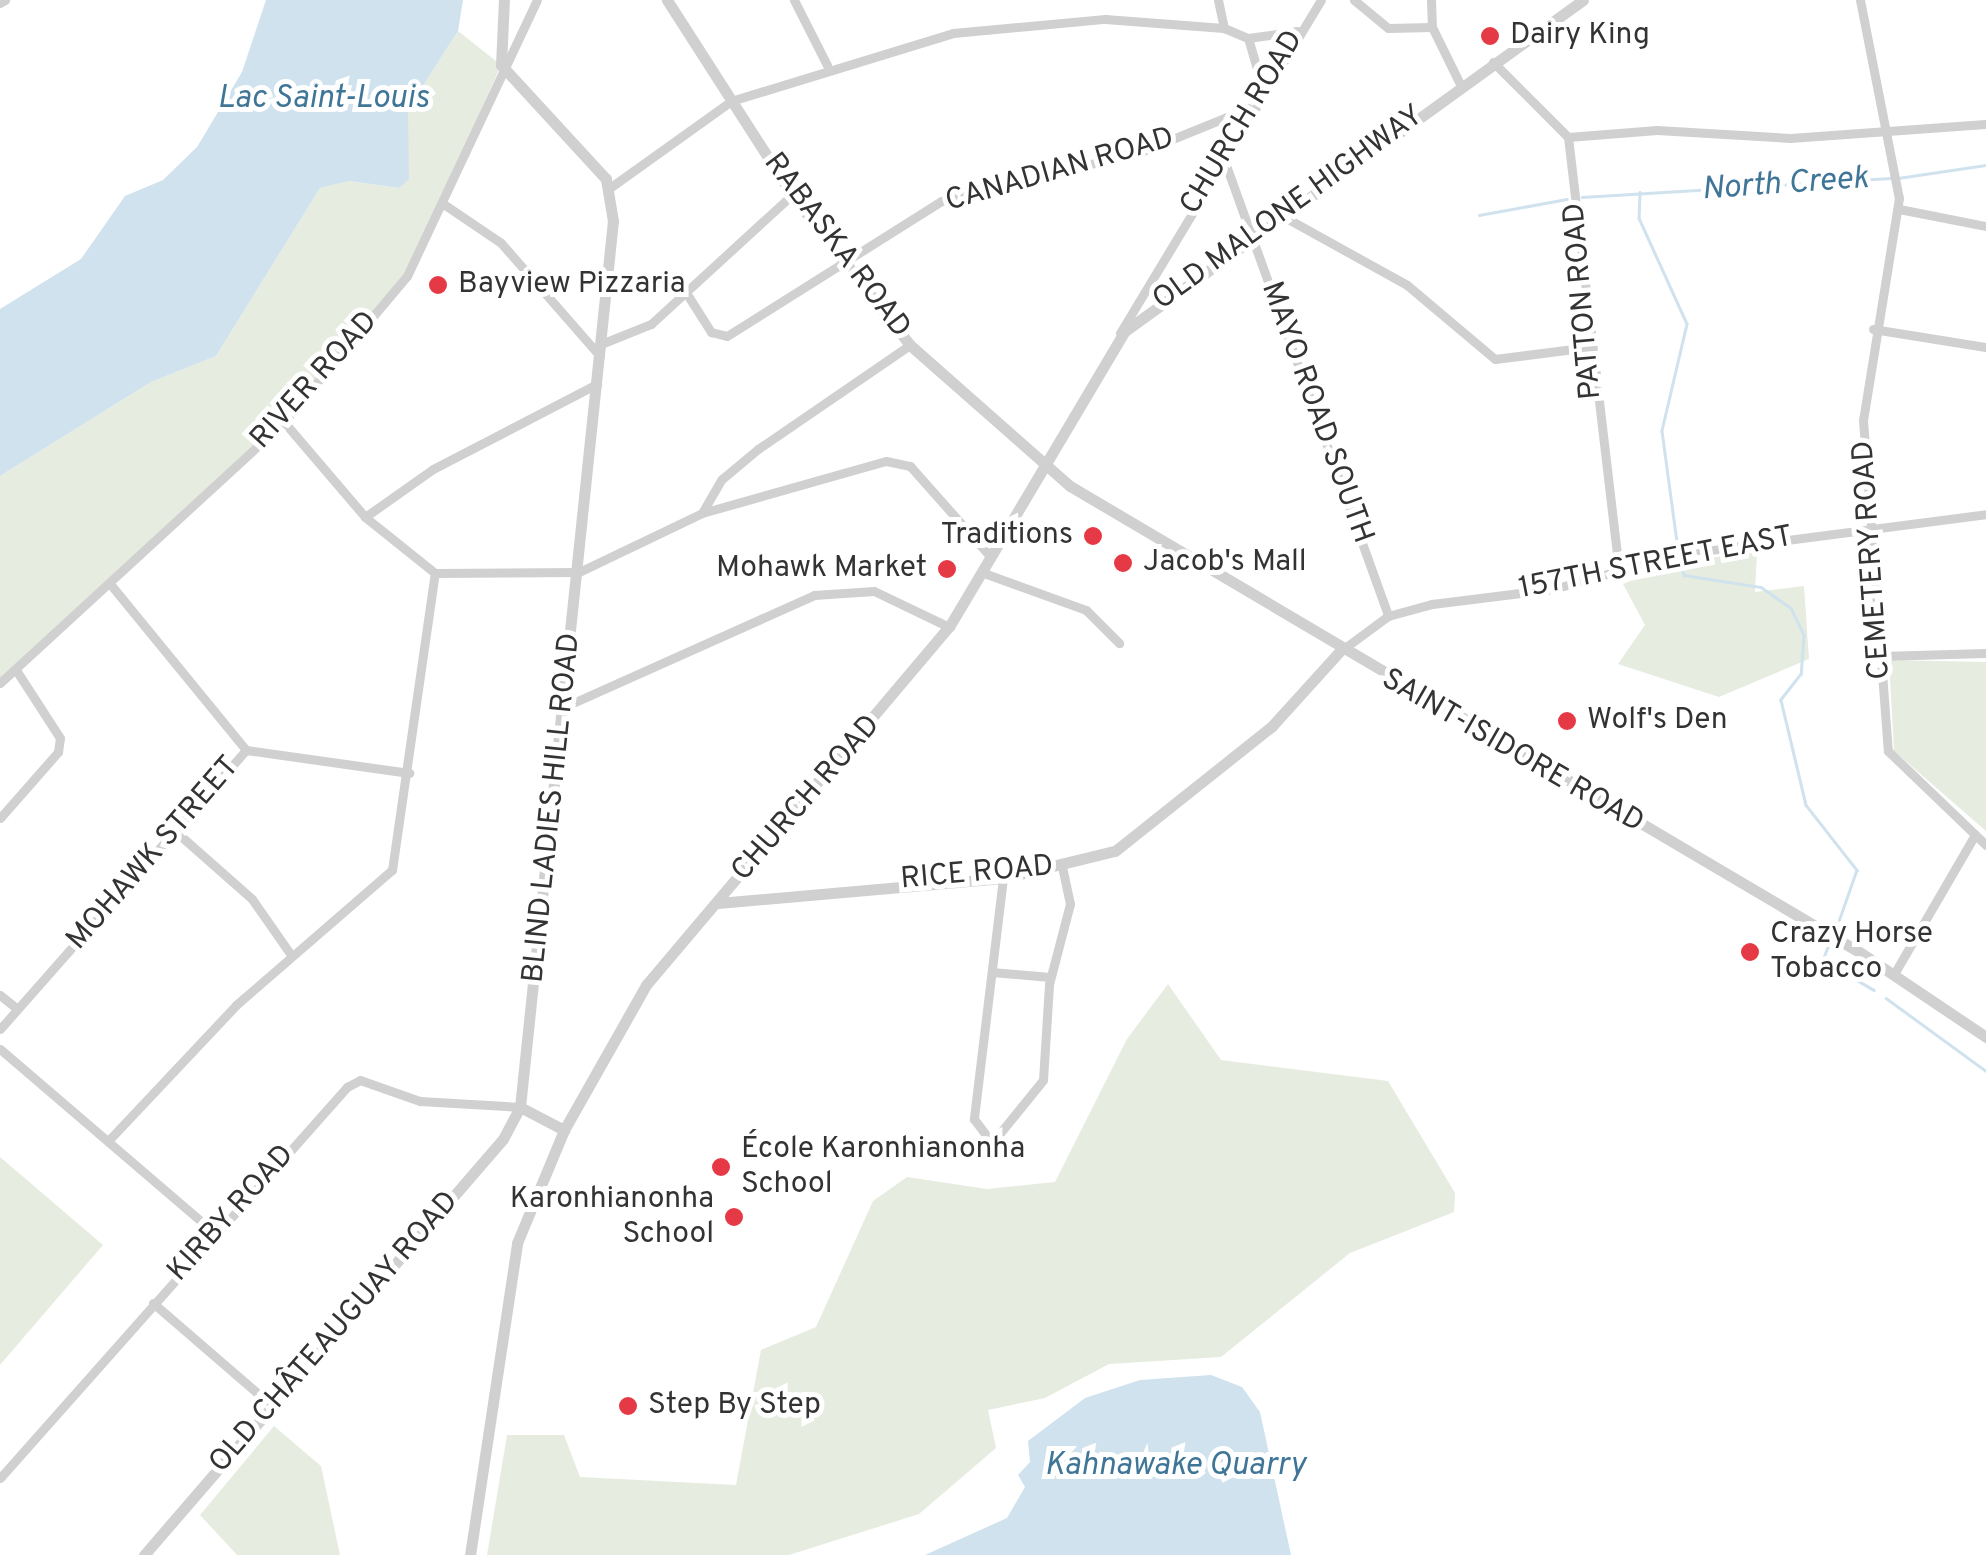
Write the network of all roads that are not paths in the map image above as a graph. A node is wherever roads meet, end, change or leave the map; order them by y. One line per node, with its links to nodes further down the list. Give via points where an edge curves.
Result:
1 (504, 0): 16 (street, RIVER ROAD)
2 (537, 0): 16 (street)
3 (667, 0): 20 (street, RABASKA ROAD)
4 (794, 0): 17 (street)
5 (1218, 0): 11 (street)
6 (1321, 0): 13 (street, CHURCH ROAD)
7 (1354, 0): 12 (street, via 1388,28)
8 (1430, 0): 12 (street)
9 (1582, 0): 15 (street, OLD MALONE HIGHWAY)
10 (1860, 0): 23 (street, CEMETERY ROAD)
11 (1224, 28): 14 (street); 17 (street, via 1043,21)
12 (1432, 28): 18 (street)
13 (1298, 31): 14 (street); 19 (street, CHURCH ROAD)
14 (1248, 38): 19 (street)
15 (1494, 62): 18 (street, OLD MALONE HIGHWAY); 24 (street)
16 (501, 64): 26 (street); 28 (street, RIVER ROAD)
17 (827, 65): 20 (street)
18 (1460, 84): 30 (street, OLD MALONE HIGHWAY)
19 (1262, 86): 21 (street, CHURCH ROAD)
20 (732, 100): 26 (street); 27 (street, RABASKA ROAD)
21 (1249, 108): 25 (street, CHURCH ROAD); 33 (street, CANADIAN ROAD, via 1143,152 941,202)
22 (1986, 124): 23 (street)
23 (1890, 128): 24 (street, via 1790,138 1657,130); 29 (street, CEMETERY ROAD)
24 (1568, 137): 37 (street, PATTON ROAD)
25 (1222, 154): 32 (street, MAYO ROAD SOUTH); 40 (street, CHURCH ROAD)
26 (610, 187): 39 (street, BLIND LADIES HILL ROAD)
27 (792, 195): 33 (street, RABASKA ROAD); 34 (street)
28 (442, 203): 39 (street, via 502,243); 42 (street, RIVER ROAD, via 407,276)
29 (1899, 209): 31 (street); 35 (street, CEMETERY ROAD)
30 (1279, 214): 32 (street, OLD MALONE HIGHWAY); 37 (street, via 1406,286 1495,359)
31 (1986, 226)
32 (1252, 233): 40 (street, OLD MALONE HIGHWAY); 54 (street, MAYO ROAD SOUTH)
33 (842, 262): 34 (street, CANADIAN ROAD, via 727,336 711,332); 36 (street, RABASKA ROAD)
34 (686, 291): 39 (street, via 638,334)
35 (1874, 329): 38 (street); 47 (street, CEMETERY ROAD)
36 (910, 345): 43 (street, RABASKA ROAD); 44 (street, via 722,478)
37 (1590, 348): 49 (street, PATTON ROAD)
38 (1986, 348)
39 (600, 350): 41 (street, BLIND LADIES HILL ROAD)
40 (1108, 352): 43 (street, OLD MALONE HIGHWAY)
41 (597, 384): 46 (street, via 434,469); 50 (street, BLIND LADIES HILL ROAD)
42 (284, 422): 46 (street); 53 (street, RIVER ROAD)
43 (1041, 462): 48 (street, CHURCH ROAD); 57 (street, SAINT-ISIDORE ROAD, via 1127,526)
44 (702, 513): 48 (street, via 900,461); 50 (street)
45 (1986, 514): 47 (street, 157TH STREET EAST)
46 (365, 517): 52 (street)
47 (1866, 526): 49 (street, 157TH STREET EAST); 59 (street, CEMETERY ROAD)
48 (989, 556): 51 (street, CHURCH ROAD)
49 (1619, 569): 54 (street, 157TH STREET EAST)
50 (579, 572): 52 (street); 62 (street, BLIND LADIES HILL ROAD)
51 (981, 572): 55 (street, CHURCH ROAD); 56 (street, via 1086,610)
52 (435, 573): 64 (street)
53 (110, 584): 60 (street, RIVER ROAD); 63 (street, MOHAWK STREET)
54 (1388, 616): 57 (street, 157TH STREET EAST)
55 (949, 627): 62 (street, via 874,591 814,595); 71 (street, CHURCH ROAD)
56 (1120, 644)
57 (1340, 651): 69 (street, RICE ROAD, via 1272,726 1130,843); 74 (street, SAINT-ISIDORE ROAD)
58 (1986, 652): 59 (street)
59 (1880, 656): 67 (street, CEMETERY ROAD, via 1888,751)
60 (16, 670): 61 (street, RIVER ROAD); 65 (street, via 60,738 58,752)
61 (0, 683)
62 (564, 707): 81 (street, BLIND LADIES HILL ROAD)
63 (246, 750): 64 (street); 66 (street, MOHAWK STREET)
64 (409, 773): 72 (street, via 383,884)
65 (0, 818)
66 (175, 831): 72 (street, via 252,899); 77 (street, MOHAWK STREET)
67 (1975, 836): 68 (street, CEMETERY ROAD); 74 (street)
68 (1986, 845)
69 (1062, 867): 70 (street, RICE ROAD); 75 (street, via 1070,904)
70 (1003, 878): 71 (street, RICE ROAD); 73 (street)
71 (718, 903): 82 (street, CHURCH ROAD, via 646,985)
72 (291, 955): 83 (street)
73 (992, 972): 75 (street); 75 (street, via 974,1119 992,1143 1043,1080)
74 (1894, 974): 79 (street, SAINT-ISIDORE ROAD)
75 (1050, 977)
76 (0, 995): 77 (street)
77 (17, 1009): 78 (street, MOHAWK STREET)
78 (0, 1029)
79 (1986, 1037)
80 (0, 1049): 83 (street)
81 (520, 1107): 82 (street); 84 (street, KIRBY ROAD, via 420,1100 360,1080); 86 (street, OLD CHÂTEAUGUAY ROAD, via 503,1139)
82 (564, 1130): 89 (street, via 517,1243)
83 (108, 1141): 84 (street)
84 (215, 1233): 85 (street, KIRBY ROAD)
85 (152, 1303): 86 (street); 87 (street, KIRBY ROAD)
86 (270, 1404): 88 (street, OLD CHÂTEAUGUAY ROAD)
87 (0, 1478)
88 (148, 1553)
89 (470, 1555)

